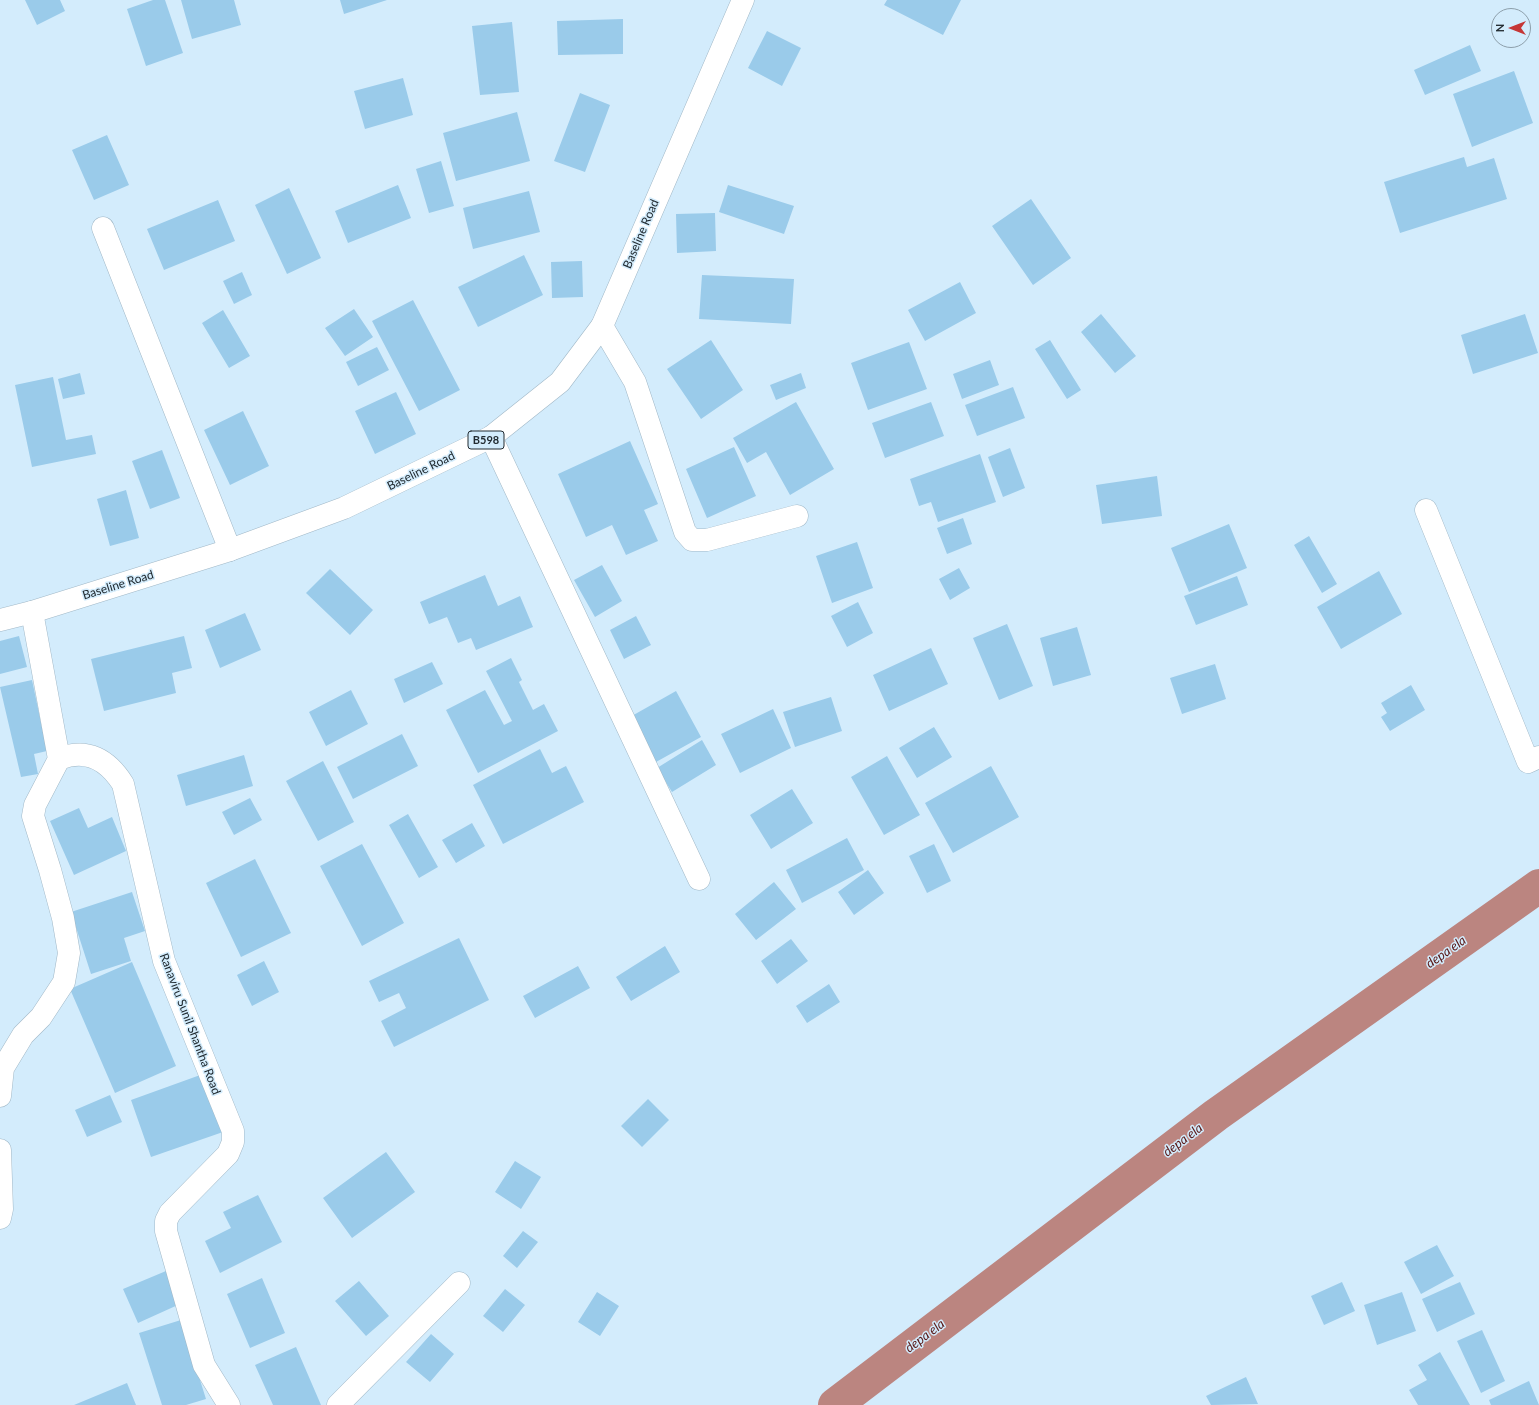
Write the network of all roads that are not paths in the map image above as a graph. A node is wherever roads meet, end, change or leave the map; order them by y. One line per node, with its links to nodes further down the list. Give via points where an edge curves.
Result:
1 (743, 0): 3 (street, Baseline Road / B598)
2 (103, 228): 7 (street)
3 (602, 326): 4 (street, Baseline Road / B598, via 560,382); 6 (street, via 634,382 685,532 692,540 707,540)
4 (491, 437): 7 (street, Baseline Road / B598, via 344,508); 12 (street)
5 (1426, 510): 10 (street, via 1528,762)
6 (797, 516)
7 (230, 550): 8 (street, Baseline Road / B598)
8 (32, 612): 9 (street, Baseline Road / B598); 11 (street)
9 (0, 620)
10 (1539, 757)
11 (59, 758): 13 (street, via 35,805 33,816 63,918 69,953 64,982 41,1017 23,1035 4,1068); 17 (street, Ranaviru Sunil Shantha Road, via 71,754 86,754 114,770 123,784 164,961 232,1131 233,1142 228,1154 170,1213 166,1221 166,1231 204,1365)
12 (699, 879)
13 (0, 1096)
14 (0, 1150): 15 (street)
15 (0, 1218)
16 (459, 1283): 18 (street)
17 (229, 1405)
18 (338, 1405)

